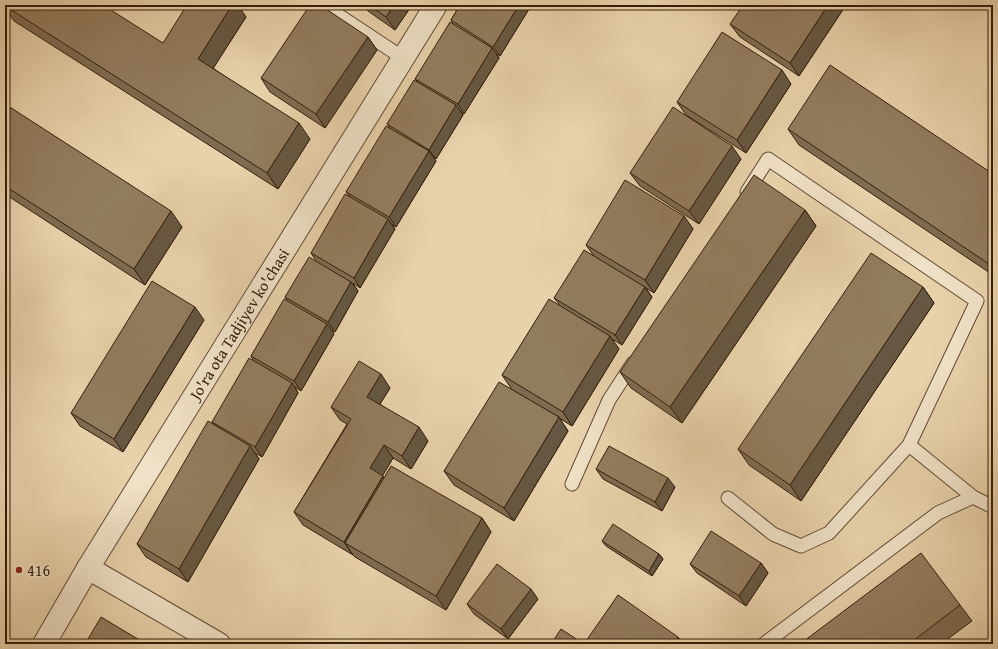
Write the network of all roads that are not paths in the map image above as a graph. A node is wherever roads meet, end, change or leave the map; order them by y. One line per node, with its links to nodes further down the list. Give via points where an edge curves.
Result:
1 (323, 5): 3 (lane)
2 (436, 5): 3 (street, Jo'ra ota Tadjiyev ko'chasi)
3 (403, 58): 11 (street, Jo'ra ota Tadjiyev ko'chasi)
4 (738, 205): 6 (lane, via 768,159 977,302)
5 (639, 355): 7 (lane, via 608,400)
6 (909, 445): 8 (lane); 9 (lane, via 829,533 801,546 773,534)
7 (572, 484)
8 (973, 497): 10 (lane); 14 (lane, via 938,513)
9 (728, 498)
10 (993, 507)
11 (88, 568): 12 (street, Jo'ra ota Tadjiyev ko'chasi); 13 (street)
12 (44, 644)
13 (219, 644)
14 (764, 644)

